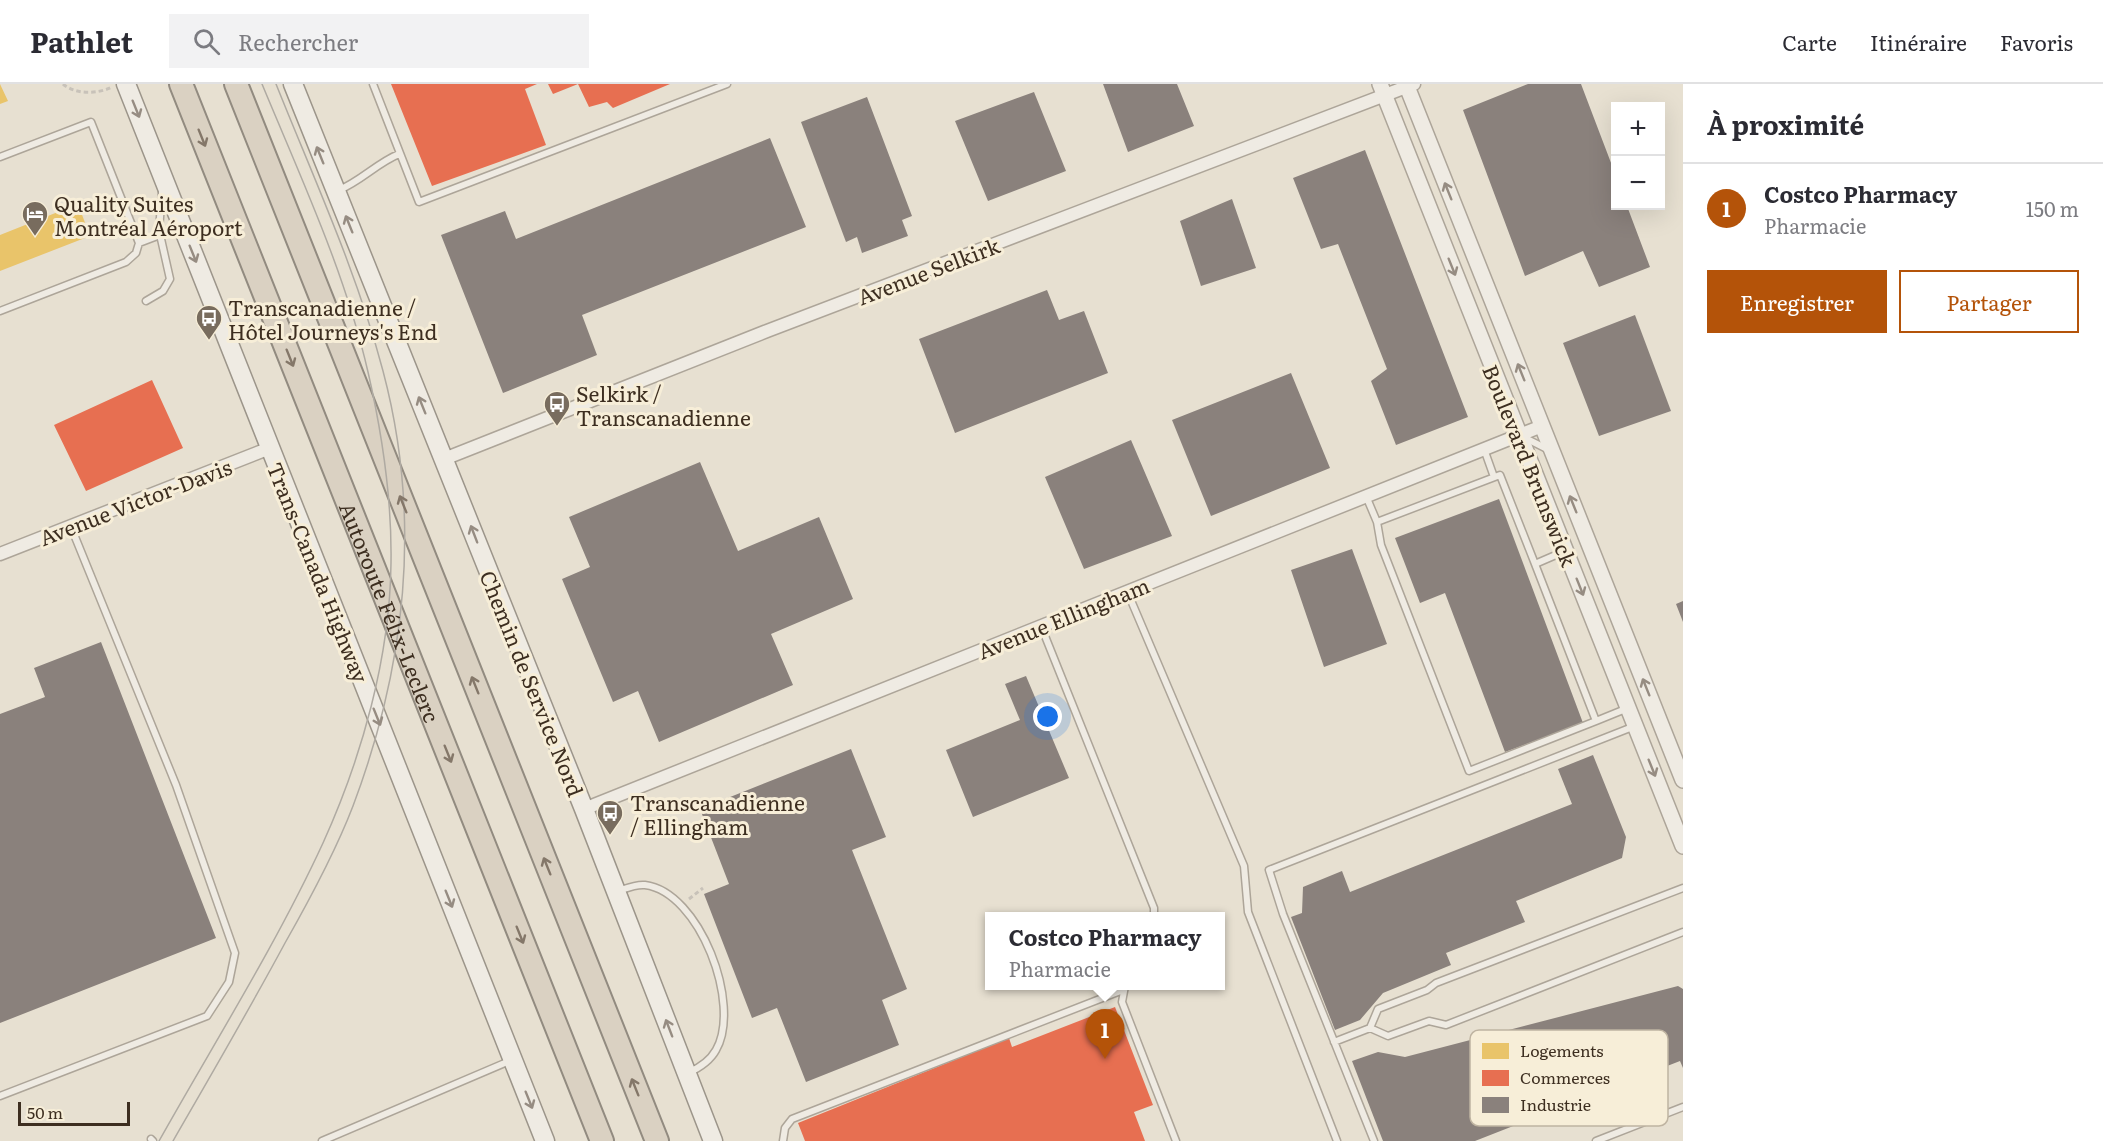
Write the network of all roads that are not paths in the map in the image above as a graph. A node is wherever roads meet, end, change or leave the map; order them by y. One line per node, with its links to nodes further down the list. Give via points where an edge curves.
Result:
1 (181, 84): 54 (highway, Autoroute Félix-Leclerc, one-way to 54)
2 (236, 84): 55 (highway, one-way to 2)
3 (293, 84): 12 (main road, one-way to 3)
4 (373, 84): 9 (lane)
5 (727, 84): 9 (lane, via 419,202)
6 (1409, 85): 8 (street, Avenue Selkirk); 17 (street, Boulevard Brunswick, one-way to 6)
7 (117, 87): 11 (main road, Trans-Canada Highway, one-way to 11)
8 (1382, 90): 18 (street, Boulevard Brunswick, one-way to 18); 22 (street, Avenue Selkirk)
9 (399, 154): 12 (lane)
10 (0, 157): 14 (lane, via 91,122)
11 (164, 180): 13 (lane); 19 (main road, Trans-Canada Highway, one-way to 19)
12 (335, 192): 22 (main road, one-way to 12)
13 (160, 235): 14 (lane); 15 (lane, via 169,284)
14 (139, 243): 16 (lane, via 136,253 126,262)
15 (146, 301)
16 (0, 311)
17 (1542, 426): 18 (street, Avenue Ellingham); 21 (street, Boulevard Brunswick)
18 (1520, 435): 20 (street, Avenue Ellingham); 21 (lane); 27 (street, Boulevard Brunswick)
19 (270, 448): 26 (street, Avenue Victor-Davis); 46 (main road, Trans-Canada Highway, one-way to 46)
20 (1484, 449): 23 (lane); 24 (street, Avenue Ellingham)
21 (1552, 452): 35 (street, Boulevard Brunswick, one-way to 21)
22 (444, 459): 36 (main road, Chemin de Service Nord, one-way to 22)
23 (1494, 477): 25 (lane); 29 (lane, via 1500,475)
24 (1366, 495): 25 (lane); 30 (street, Avenue Ellingham)
25 (1377, 522): 33 (lane, via 1381,545 1469,771)
26 (71, 527): 28 (street, Avenue Victor-Davis); 48 (lane, via 176,785 235,953 229,982 207,1016)
27 (1566, 551): 29 (lane); 32 (street, Boulevard Brunswick, one-way to 32)
28 (0, 554)
29 (1535, 564): 33 (lane)
30 (1127, 591): 31 (street, Avenue Ellingham); 59 (lane, via 1244,866 1248,912)
31 (1041, 626): 36 (street, Avenue Ellingham); 40 (lane)
32 (1628, 708): 33 (lane); 34 (street, Boulevard Brunswick)
33 (1596, 721)
34 (1635, 726): 37 (street, Boulevard Brunswick, one-way to 37); 45 (lane, via 1269,870)
35 (1683, 780)
36 (584, 809): 39 (main road, Chemin de Service Nord)
37 (1683, 846)
38 (1683, 888): 44 (lane, via 1436,983 1378,1009)
39 (616, 892): 47 (main road, Chemin de Service Nord, one-way to 39); 47 (lane, via 637,885 664,892 690,917 710,952 722,991 723,1026 716,1051 703,1065)
40 (1154, 912)
41 (1683, 932): 44 (lane, via 1446,1025 1429,1022 1388,1036)
42 (1119, 990): 57 (lane, via 792,1119 784,1128)
43 (1124, 990): 58 (lane, via 1122,1002)
44 (1370, 1028): 45 (lane)
45 (1334, 1042): 60 (lane)
46 (513, 1059): 52 (lane); 53 (main road, Trans-Canada Highway, one-way to 53)
47 (687, 1073): 56 (main road, Chemin de Service Nord)
48 (0, 1096)
49 (1683, 1107): 50 (lane)
50 (1668, 1113)
51 (1634, 1126): 61 (lane)
52 (322, 1141)
53 (545, 1141)
54 (602, 1141)
55 (657, 1141)
56 (713, 1141)
57 (783, 1141)
58 (1176, 1141)
59 (1337, 1141)
60 (1374, 1141)
61 (1596, 1141)

